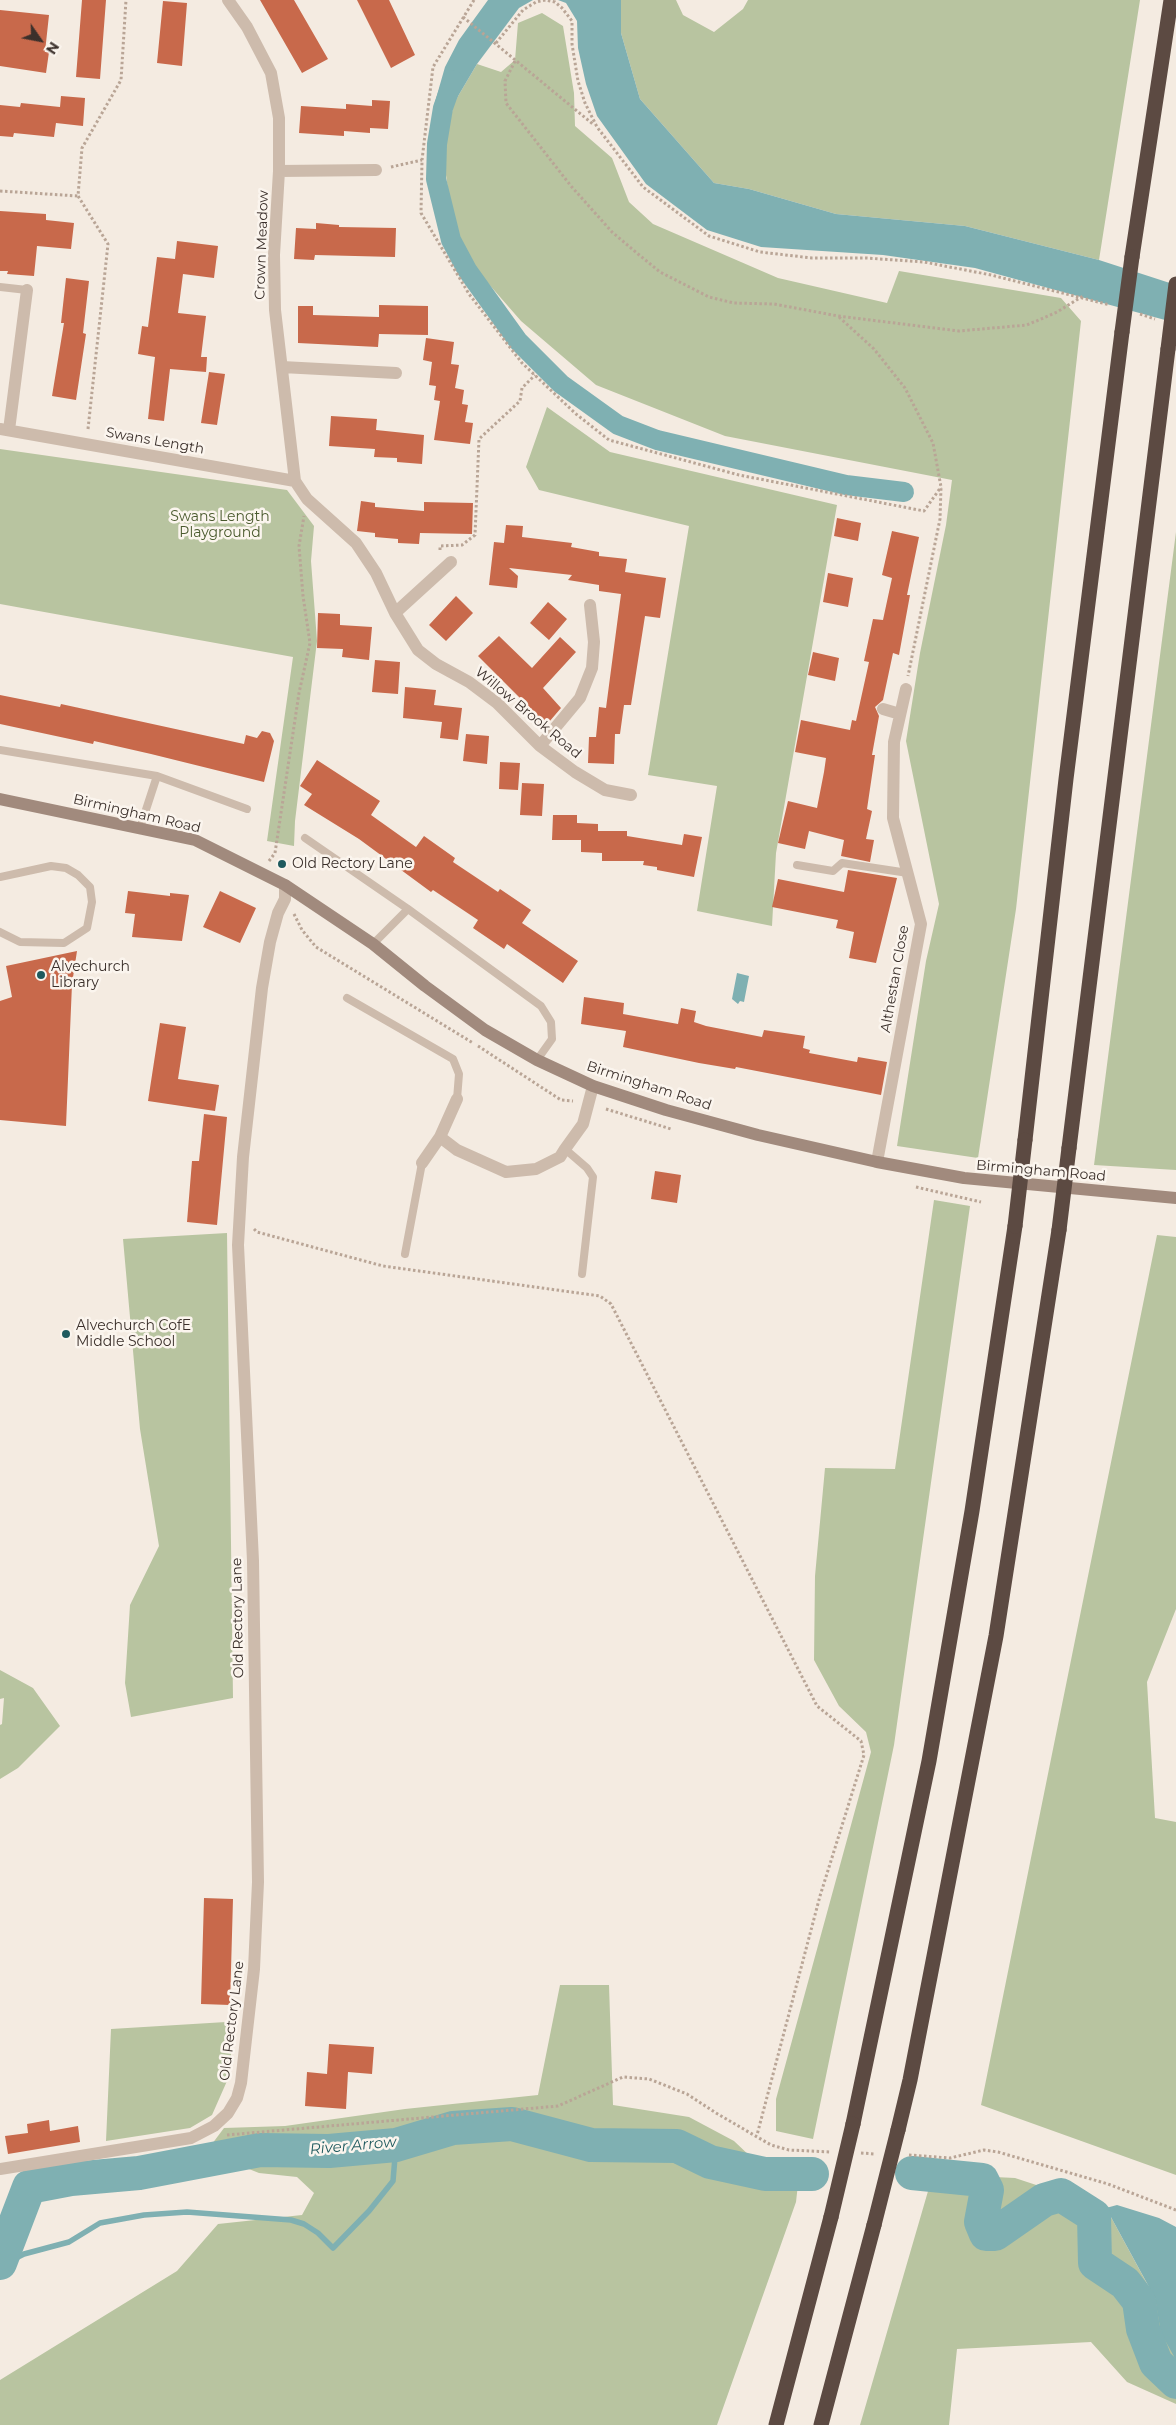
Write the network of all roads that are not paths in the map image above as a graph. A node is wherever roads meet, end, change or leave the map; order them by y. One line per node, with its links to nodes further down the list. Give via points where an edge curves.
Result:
1 (228, 0): 4 (street, Crown Meadow, via 247,27 271,73 280,118)
2 (1171, 0): 46 (highway, bridge, via 1122,332 1025,1140 972,1511 929,1761 853,2124)
3 (376, 170): 4 (street)
4 (280, 171): 8 (street, Crown Meadow, via 274,255 275,310)
5 (1176, 284): 47 (highway, bridge, via 1069,1148 996,1636 910,2080)
6 (0, 287): 7 (lane)
7 (27, 290): 10 (street, Swans Length)
8 (282, 367): 9 (street); 11 (street, Crown Meadow)
9 (396, 373)
10 (5, 429): 11 (street, Swans Length)
11 (295, 481): 12 (street, Crown Meadow)
12 (307, 498): 15 (street, Willow Brook Road, via 356,544 376,573)
13 (451, 562): 15 (street)
14 (590, 605): 19 (street, via 594,642 592,668 580,698)
15 (395, 613): 19 (street, Willow Brook Road, via 418,650 497,703)
16 (906, 689): 18 (street, Althestan Close)
17 (883, 709): 18 (street)
18 (900, 714): 28 (street, Althestan Close, via 894,742 893,818)
19 (540, 746): 22 (street, Willow Brook Road, via 605,790)
20 (0, 750): 21 (lane)
21 (156, 776): 24 (lane); 25 (lane)
22 (631, 794)
23 (0, 799): 25 (main road, Birmingham Road)
24 (247, 809)
25 (140, 828): 30 (main road, Birmingham Road, via 194,840)
26 (305, 838): 31 (lane)
27 (797, 865): 28 (lane, via 833,872 842,863)
28 (908, 873): 40 (street, Althestan Close, via 921,924)
29 (0, 877): 32 (lane, via 52,866 66,868 90,887 92,902 88,928 64,943 20,942)
30 (284, 885): 33 (main road, Birmingham Road); 45 (street, Old Rectory Lane, via 262,988 243,1157 238,1245 252,1561 258,1882 254,1969 241,2083 228,2113 214,2126 191,2138)
31 (408, 909): 33 (lane); 35 (lane, via 540,1006 551,1022 552,1039)
32 (0, 932)
33 (373, 944): 35 (main road, Birmingham Road, via 485,1030)
34 (348, 998): 37 (lane, via 453,1059 459,1074)
35 (537, 1060): 36 (main road, Birmingham Road)
36 (593, 1086): 39 (street, via 582,1124); 40 (main road, Birmingham Road, via 676,1113)
37 (457, 1099): 38 (street)
38 (440, 1137): 39 (street, via 457,1150 506,1172 536,1169 560,1157); 41 (street)
39 (565, 1149): 44 (lane, via 593,1177)
40 (877, 1162): 42 (main road, Birmingham Road, via 964,1178)
41 (422, 1163): 43 (lane)
42 (1176, 1198)
43 (405, 1254)
44 (582, 1274)
45 (0, 2169)
46 (776, 2425)
47 (821, 2425)

